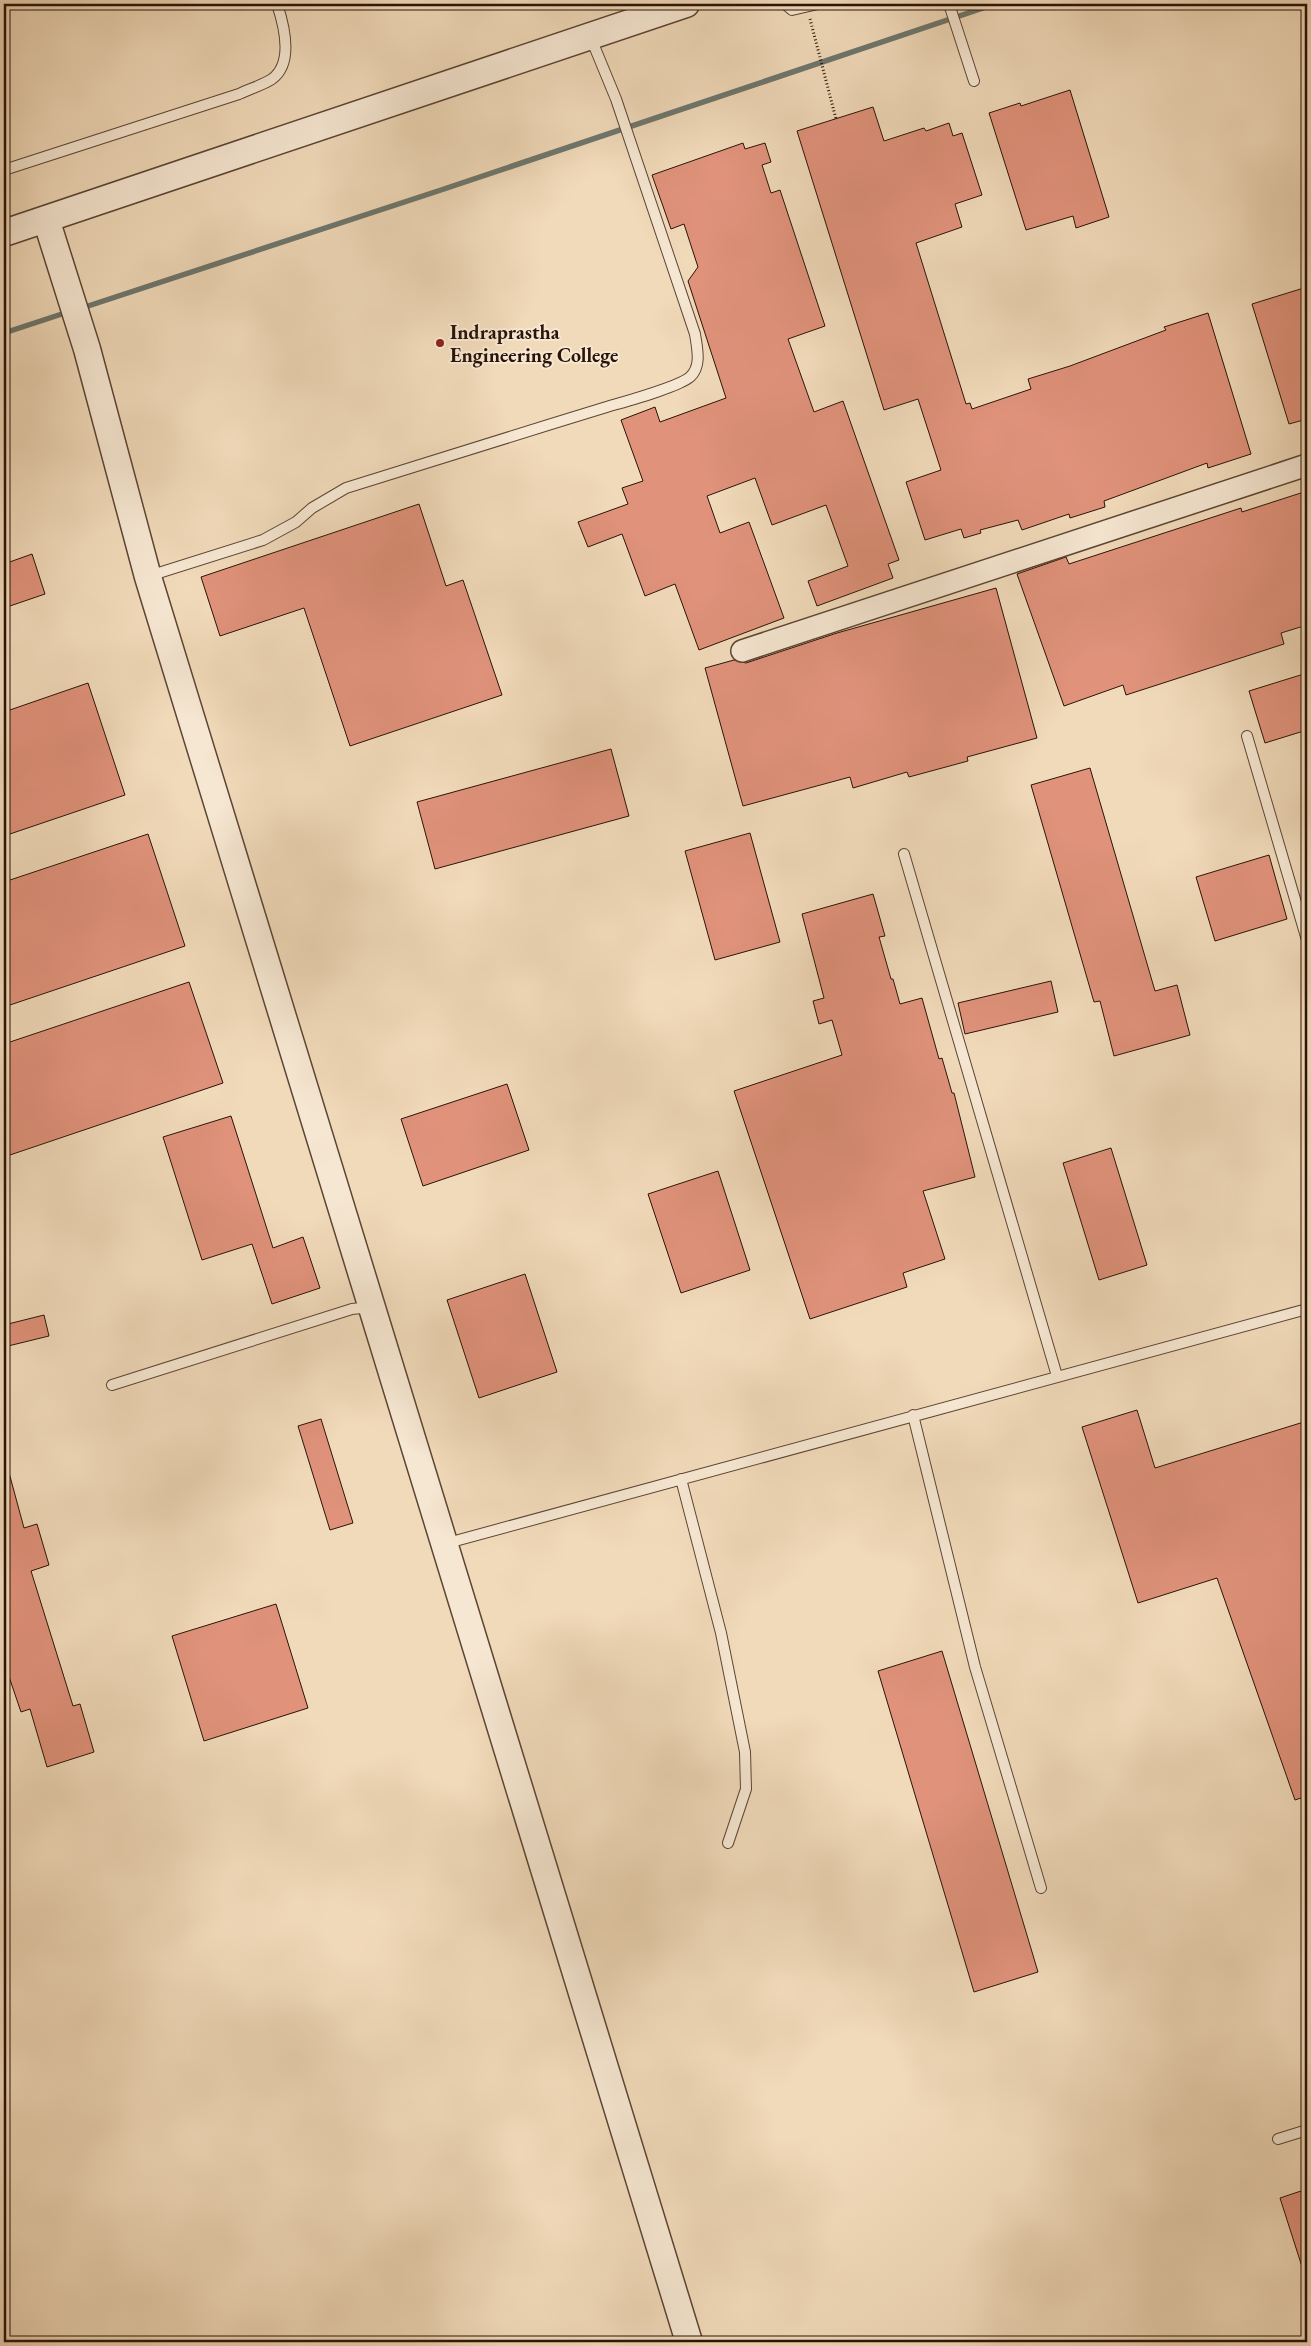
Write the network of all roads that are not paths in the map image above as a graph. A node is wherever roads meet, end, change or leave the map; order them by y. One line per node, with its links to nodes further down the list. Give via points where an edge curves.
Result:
1 (276, 4): 8 (lane, via 282,19 285,46 282,66 273,78 239,94)
2 (686, 4): 6 (street)
3 (785, 4): 4 (lane, via 792,10)
4 (818, 4)
5 (949, 4): 7 (lane)
6 (590, 35): 9 (street); 12 (lane, via 616,99 695,334 698,355 696,369 690,377 628,400 346,488 263,540)
7 (974, 82)
8 (4, 170)
9 (46, 218): 10 (street); 12 (street, via 87,349)
10 (4, 233)
11 (1307, 465): 13 (street)
12 (148, 576): 17 (street)
13 (742, 651)
14 (1247, 736): 16 (lane)
15 (904, 854): 19 (lane)
16 (1307, 940)
17 (372, 1307): 20 (lane, via 352,1309); 23 (street)
18 (1307, 1309): 19 (lane)
19 (1057, 1376): 21 (lane)
20 (112, 1385)
21 (913, 1415): 22 (lane); 27 (lane, via 975,1667)
22 (681, 1479): 23 (lane); 26 (lane, via 721,1633 745,1752 746,1789)
23 (443, 1544): 30 (street)
24 (4, 1703): 25 (lane)
25 (4, 1715)
26 (728, 1843)
27 (1041, 1888)
28 (1307, 2130): 29 (lane)
29 (1278, 2139)
30 (689, 2342)

